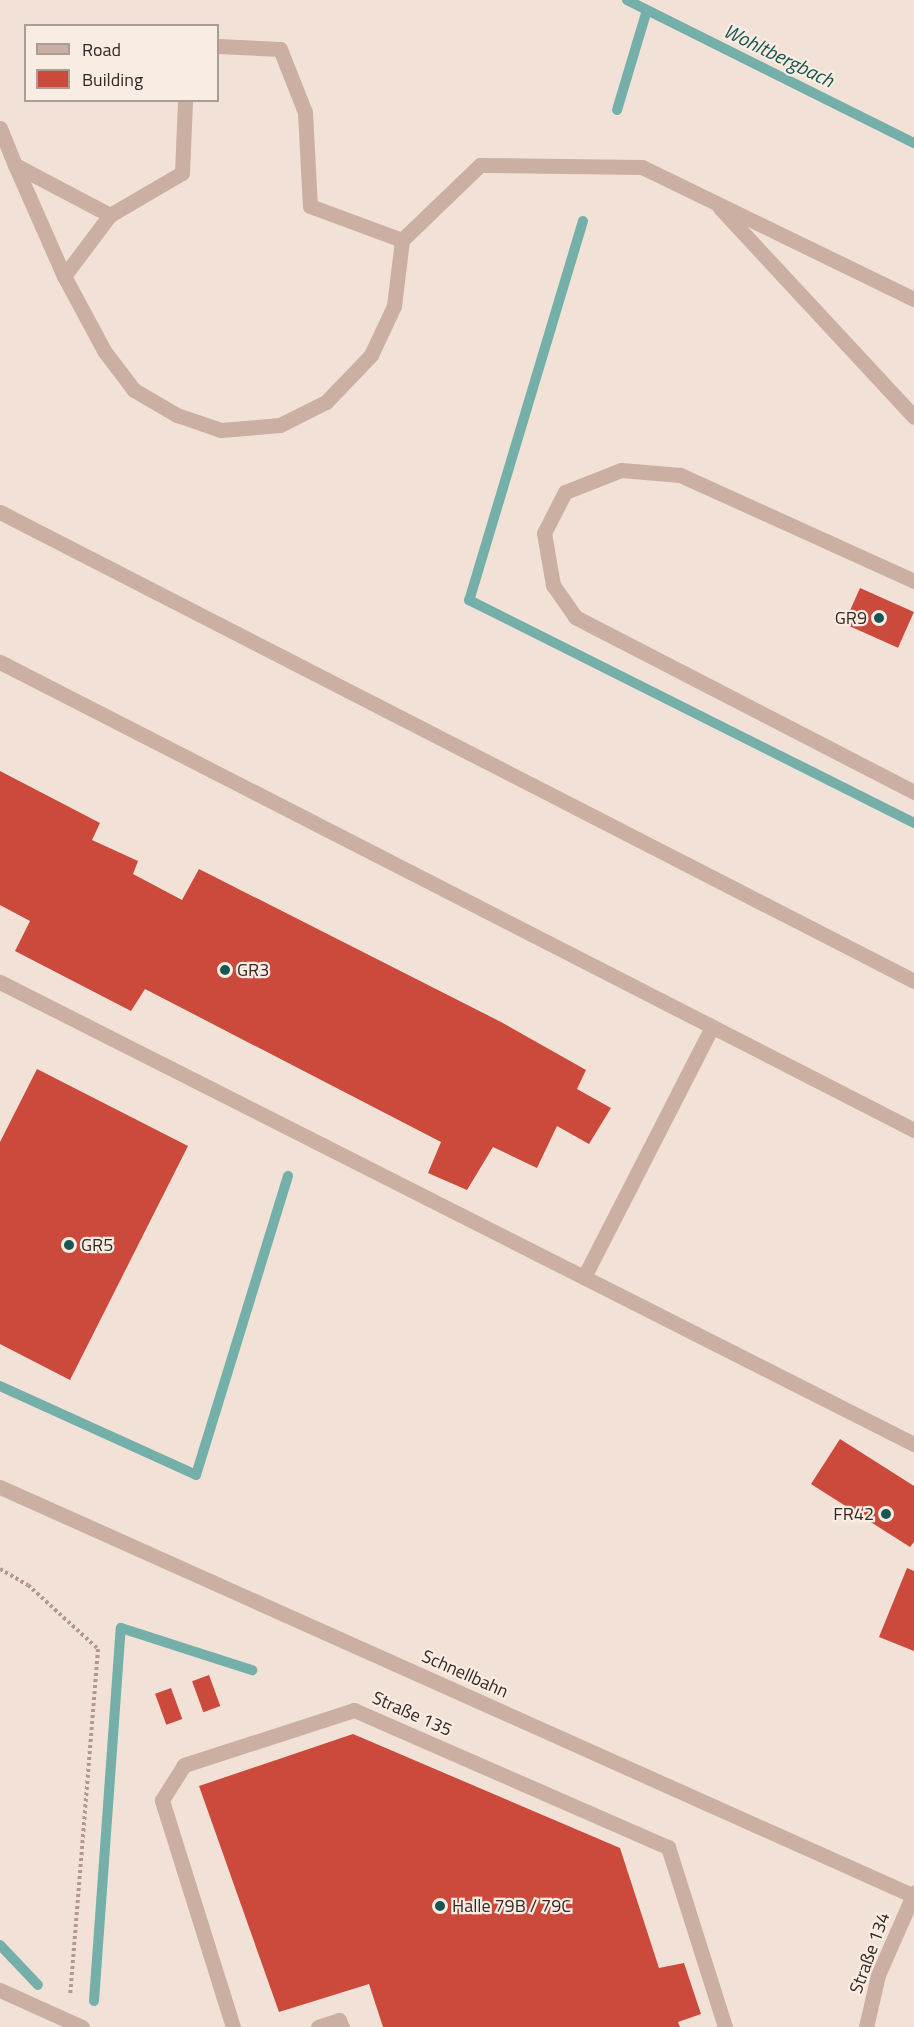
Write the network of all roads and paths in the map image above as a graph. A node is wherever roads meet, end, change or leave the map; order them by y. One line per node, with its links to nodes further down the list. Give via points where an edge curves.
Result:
1 (219, 46): 7 (street, via 280,49 305,112 310,206)
2 (185, 102): 6 (street, via 182,173)
3 (0, 128): 4 (street)
4 (15, 165): 6 (street); 8 (street)
5 (712, 201): 7 (street, via 642,167 480,165); 9 (street); 10 (street)
6 (110, 215): 8 (street)
7 (402, 240): 8 (street, via 394,306 371,355 326,402 280,425 220,430 177,415 134,390 105,352)
8 (64, 276)
9 (914, 299)
10 (914, 417)
11 (0, 512): 15 (street)
12 (914, 581): 14 (street, via 680,475 621,470 565,492 544,533 553,585 575,617)
13 (0, 662): 17 (street)
14 (914, 792)
15 (914, 981)
16 (0, 982): 19 (street)
17 (712, 1027): 18 (street); 19 (street)
18 (914, 1130)
19 (584, 1277): 20 (street)
20 (914, 1444)
21 (0, 1487): 23 (street, Schnellbahn)
22 (0, 1569): 25 (path, via 28,1585 98,1649)
23 (914, 1895): 30 (street, Straße 134, bridge, via 878,1975)
24 (0, 1990): 25 (street)
25 (75, 2024)
26 (233, 2027): 29 (street, Straße 135, via 162,1800 184,1765 354,1710 668,1847)
27 (318, 2027): 28 (street, via 339,2020)
28 (342, 2027)
29 (724, 2027)
30 (866, 2027)

